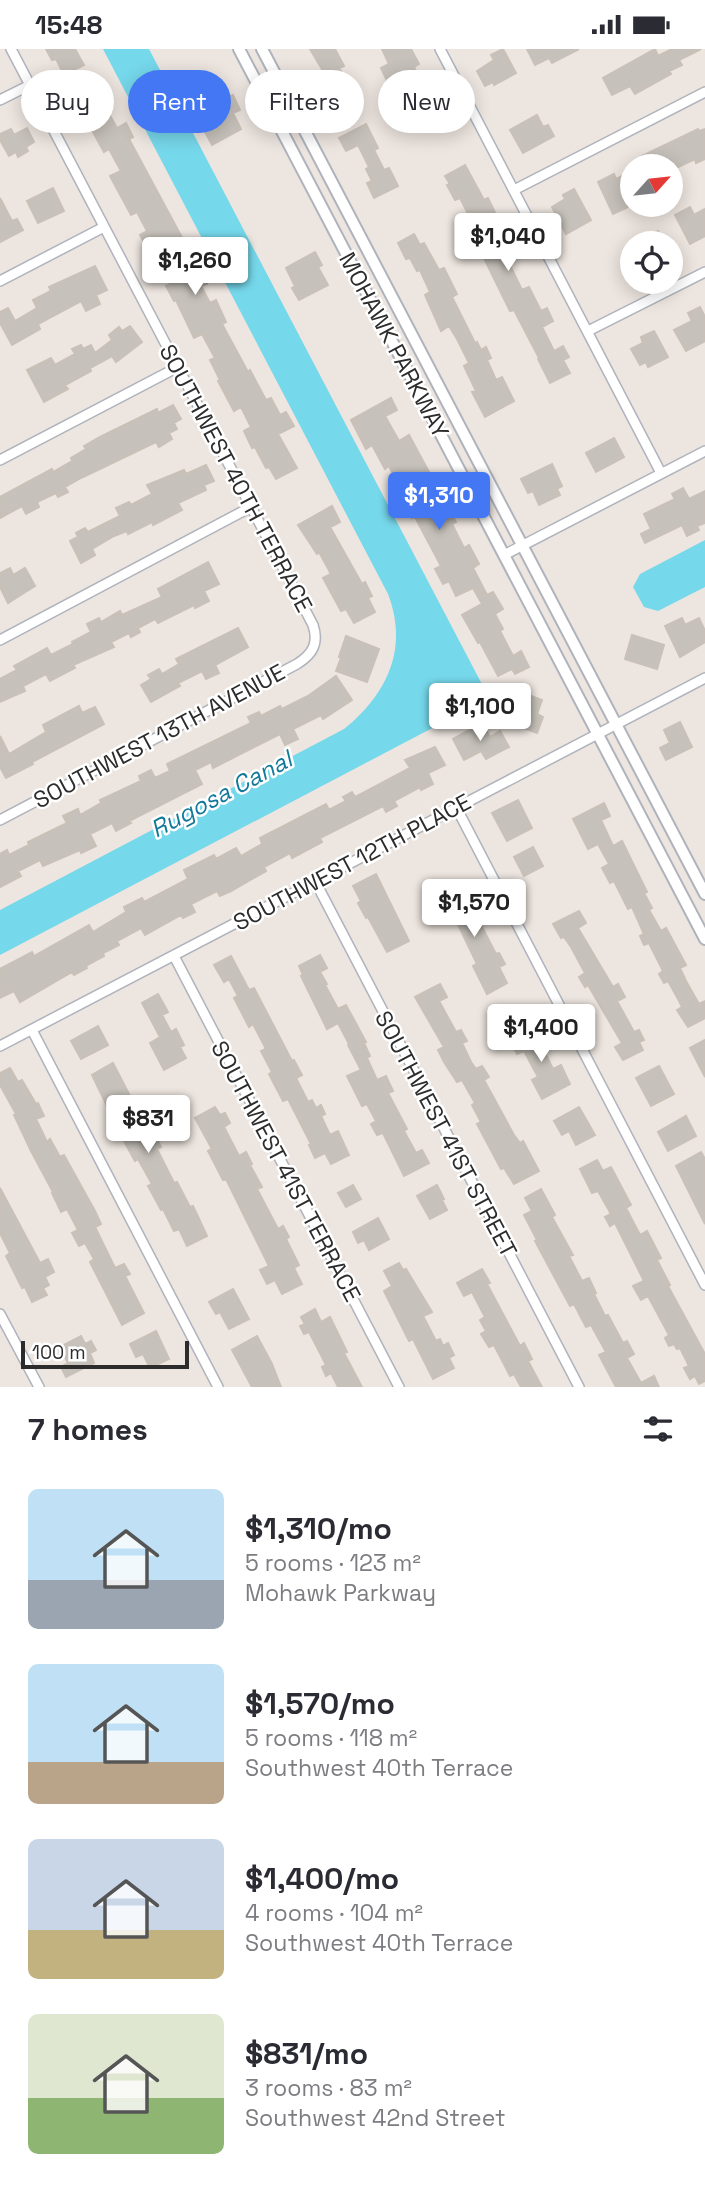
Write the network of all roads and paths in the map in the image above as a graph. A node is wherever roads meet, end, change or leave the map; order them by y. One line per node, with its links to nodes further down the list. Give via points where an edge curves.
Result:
1 (11, 49): 5 (street, SOUTHWEST 40TH TERRACE)
2 (239, 49): 21 (street, MOHAWK PARKWAY)
3 (262, 49): 20 (street, MOHAWK PARKWAY)
4 (440, 49): 10 (street)
5 (22, 70)
6 (21, 90): 8 (street)
7 (705, 92): 10 (street)
8 (0, 100)
9 (55, 133): 11 (street, SOUTHWEST 40TH TERRACE)
10 (514, 190): 14 (street)
11 (104, 227): 13 (street); 15 (street, SOUTHWEST 40TH TERRACE)
12 (705, 272): 14 (street)
13 (0, 281)
14 (588, 331): 18 (street)
15 (178, 367): 17 (street); 19 (street, SOUTHWEST 40TH TERRACE)
16 (705, 450): 18 (street)
17 (0, 460)
18 (661, 473): 20 (street)
19 (251, 507): 22 (street); 23 (street, SOUTHWEST 40TH TERRACE, via 313,625)
20 (522, 545): 21 (street); 25 (street, MOHAWK PARKWAY)
21 (504, 555): 26 (street, MOHAWK PARKWAY)
22 (0, 640)
23 (314, 648): 28 (street, SOUTHWEST 13TH AVENUE, via 298,664)
24 (705, 678): 25 (street, SOUTHWEST 12TH PLACE)
25 (615, 723): 26 (street, SOUTHWEST 12TH PLACE); 30 (street, MOHAWK PARKWAY)
26 (597, 733): 27 (street, SOUTHWEST 12TH PLACE); 31 (street, MOHAWK PARKWAY)
27 (456, 807): 29 (street, SOUTHWEST 12TH PLACE); 35 (street)
28 (0, 820)
29 (315, 881): 32 (street, SOUTHWEST 12TH PLACE); 40 (street, SOUTHWEST 41ST STREET)
30 (705, 894)
31 (705, 939)
32 (174, 956): 33 (street, SOUTHWEST 12TH PLACE); 39 (street, SOUTHWEST 41ST TERRACE)
33 (32, 1030): 34 (street, SOUTHWEST 12TH PLACE); 38 (street)
34 (0, 1046)
35 (705, 1285)
36 (0, 1314): 37 (street)
37 (38, 1387)
38 (218, 1387)
39 (399, 1387)
40 (579, 1387)

